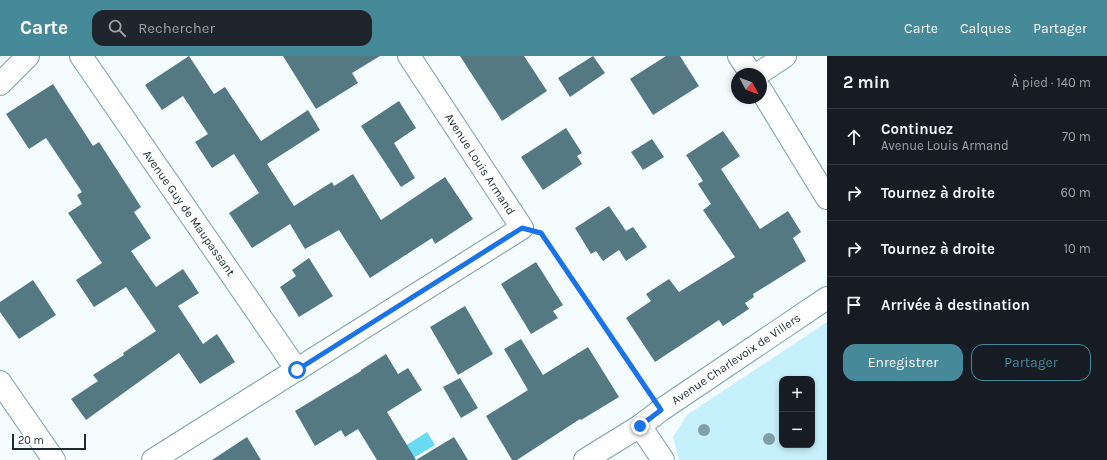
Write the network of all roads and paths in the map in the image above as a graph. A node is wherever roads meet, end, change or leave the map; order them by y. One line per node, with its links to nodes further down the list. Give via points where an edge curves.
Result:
1 (28, 56): 8 (street)
2 (81, 56): 13 (street, Avenue Guy de Maupassant)
3 (409, 56): 11 (street, Avenue Louis Armand)
4 (739, 56): 6 (street)
5 (785, 56): 7 (street)
6 (747, 68)
7 (767, 68)
8 (0, 84)
9 (767, 100): 10 (street)
10 (827, 198)
11 (522, 228): 13 (street, Avenue Louis Armand); 15 (path, via 541,233)
12 (827, 298): 15 (street, Avenue Charlevoix de Villers)
13 (297, 370): 18 (street, Avenue Louis Armand)
14 (0, 382): 17 (street)
15 (661, 410): 16 (street, Avenue Charlevoix de Villers)
16 (640, 426): 19 (street, Avenue Charlevoix de Villers); 20 (street)
17 (54, 460)
18 (153, 460)
19 (585, 460)
20 (663, 460)

